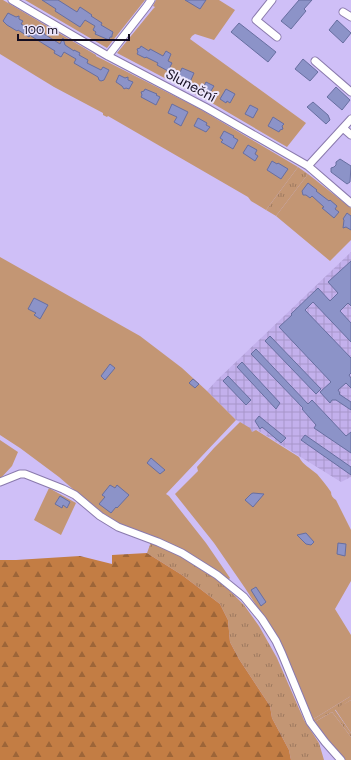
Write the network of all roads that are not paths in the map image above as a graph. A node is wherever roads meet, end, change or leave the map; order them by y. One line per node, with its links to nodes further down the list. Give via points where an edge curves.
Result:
1 (12, 0): 7 (street, Sluneční)
2 (150, 0): 7 (street)
3 (272, 0): 6 (street, via 256,20)
4 (343, 12): 5 (street)
5 (351, 17)
6 (277, 37)
7 (108, 56): 13 (street, Sluneční, via 205,107)
8 (315, 61): 9 (street)
9 (351, 92)
10 (351, 119): 11 (street)
11 (344, 128): 12 (street); 13 (street)
12 (351, 135)
13 (308, 166): 14 (street, Sluneční)
14 (351, 203)
15 (0, 482): 16 (street, via 25,474 63,489 75,495 118,528 182,553 217,575 244,597 276,641 310,722)
16 (341, 760)

